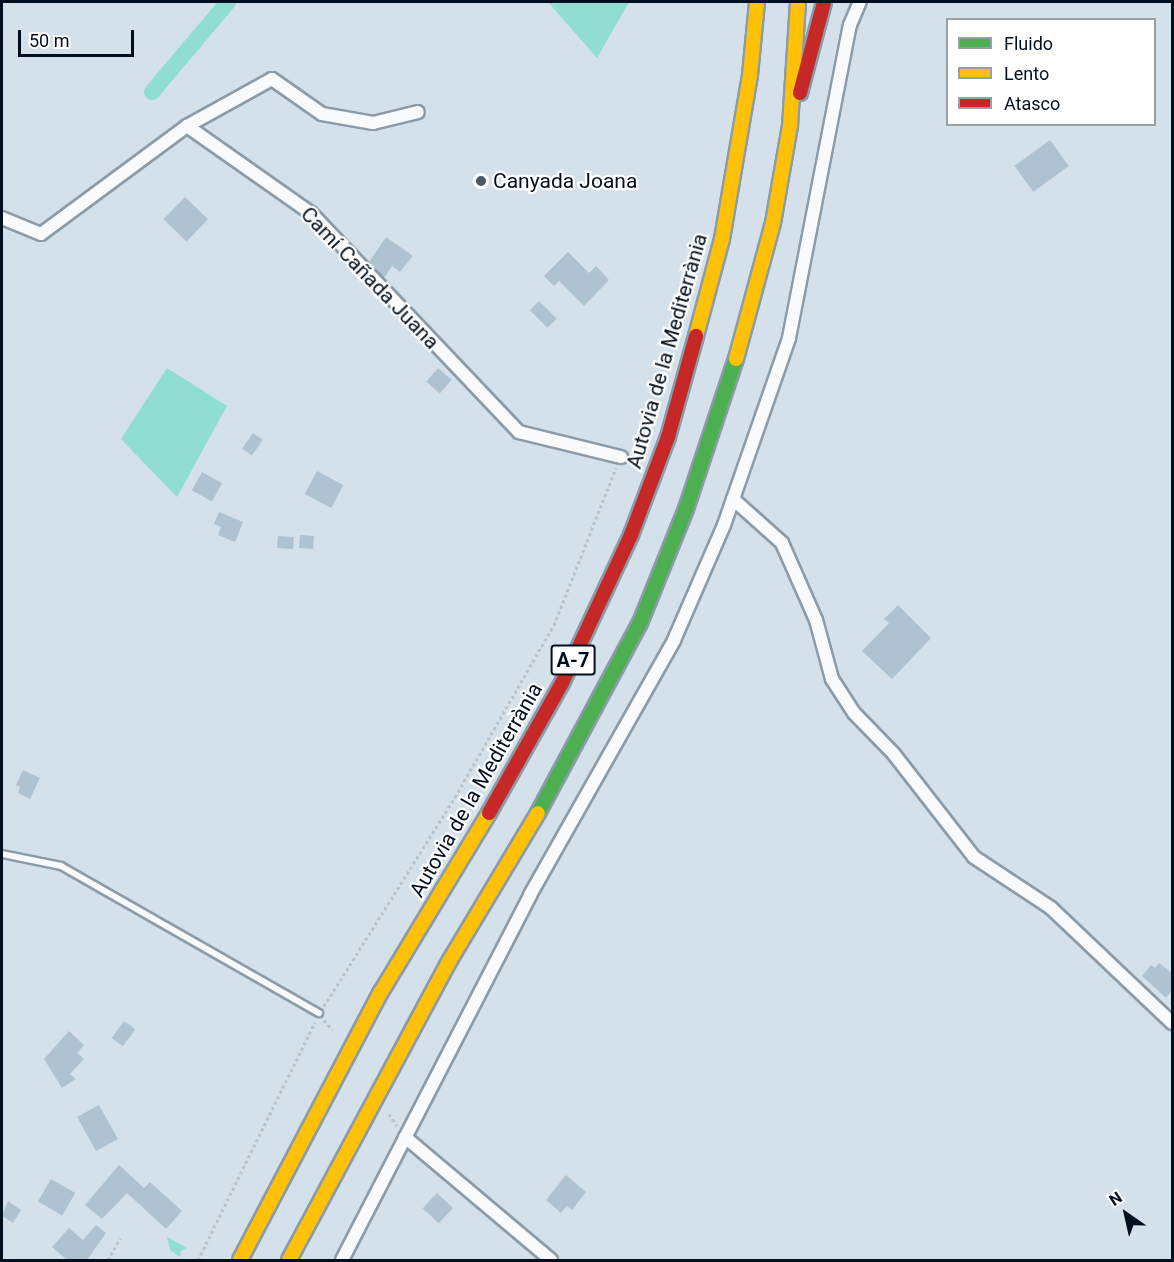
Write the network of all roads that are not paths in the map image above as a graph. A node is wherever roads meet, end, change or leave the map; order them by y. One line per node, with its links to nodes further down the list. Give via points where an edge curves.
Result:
1 (757, 2): 15 (highway, Autovia de la Mediterrània / A-7, via 750,75 722,239 668,437 631,535 562,683 504,788 381,992)
2 (798, 2): 7 (highway, A-7)
3 (824, 2): 7 (highway)
4 (860, 2): 10 (street, via 850,25 789,338)
5 (418, 112): 6 (street, via 373,123 322,114 272,80)
6 (187, 126): 8 (street, via 41,234); 9 (street, Camí Cañada Juana, via 311,213 519,432)
7 (790, 126): 16 (highway, A-7, via 751,313 686,509 640,624 567,764 407,1037)
8 (2, 218)
9 (621, 457)
10 (733, 499): 13 (street, via 782,543 816,620 832,680 974,857 1051,908); 14 (street, via 674,640 530,896)
11 (2, 854): 12 (lane, via 61,866)
12 (319, 1013)
13 (1173, 1023)
14 (405, 1137): 17 (street); 18 (street)
15 (240, 1260)
16 (289, 1260)
17 (342, 1260)
18 (551, 1260)

